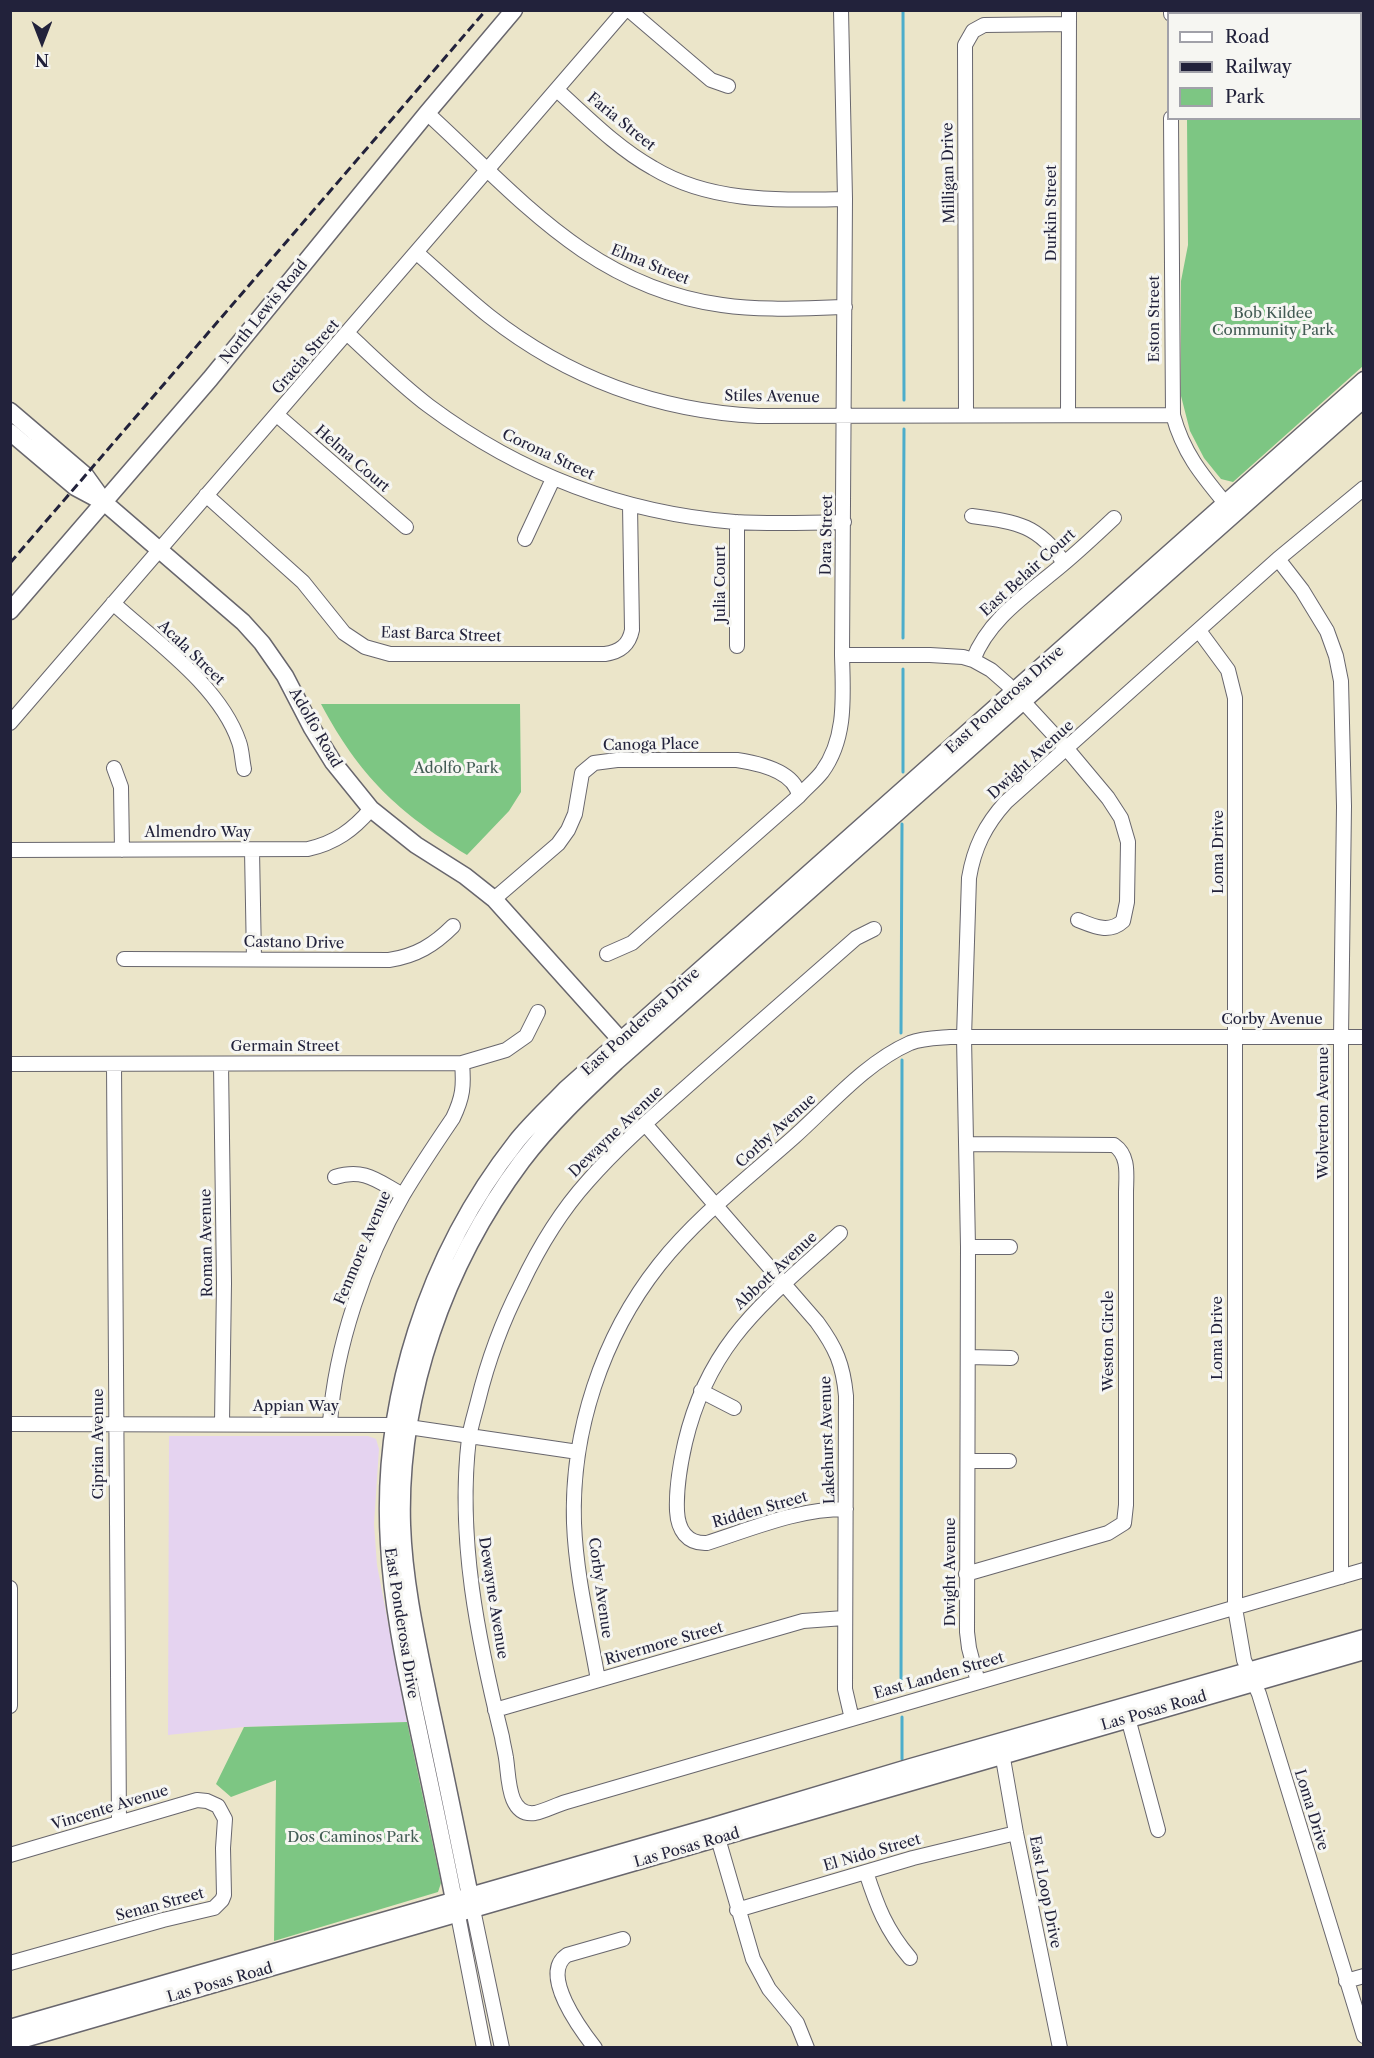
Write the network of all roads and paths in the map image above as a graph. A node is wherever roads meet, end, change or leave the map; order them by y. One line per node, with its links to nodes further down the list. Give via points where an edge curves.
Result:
1 (513, 10): 7 (main road, North Lewis Road)
2 (627, 10): 5 (street, via 711,80); 6 (street, Gracia Street)
3 (841, 10): 10 (street, Dara Street)
4 (1069, 17): 18 (street, Milligan Drive, via 984,25 973,31 965,45); 19 (street, Durkin Street)
5 (729, 86)
6 (557, 90): 9 (street, Gracia Street); 10 (street, Faria Street, via 634,156 679,182 761,200)
7 (427, 113): 9 (street, Elma Street); 26 (main road, North Lewis Road)
8 (1171, 120): 20 (street, Eston Street)
9 (488, 172): 11 (street, Gracia Street); 12 (street, Elma Street, via 571,244 660,290 739,307)
10 (845, 200): 12 (street, Dara Street)
11 (417, 253): 13 (street, Gracia Street); 17 (street, Stiles Avenue, via 518,338 610,386 665,404 726,414)
12 (845, 307): 17 (street, Dara Street)
13 (348, 334): 21 (street, Gracia Street); 23 (street, Corona Street, via 444,416)
14 (1364, 381): 28 (main road, East Ponderosa Drive)
15 (1364, 399): 28 (main road, East Ponderosa Drive)
16 (10, 411): 26 (main road, Adolfo Road, via 86,475)
17 (844, 414): 18 (street, Stiles Avenue); 32 (street, Dara Street)
18 (966, 415): 19 (street, Stiles Avenue)
19 (1068, 415): 20 (street, Stiles Avenue)
20 (1173, 415): 28 (street, Eston Street, via 1185,450)
21 (277, 416): 25 (street, Gracia Street); 33 (street, Helma Court)
22 (10, 432): 26 (main road, Adolfo Road, via 75,487)
23 (553, 479): 27 (street, Corona Street); 34 (street)
24 (1363, 490): 36 (street, Dwight Avenue)
25 (206, 495): 27 (street, East Barca Street, via 303,582 344,633 373,650 390,654 605,654 621,649 632,630); 35 (street, Gracia Street)
26 (105, 503): 35 (main road, Adolfo Road); 39 (main road, North Lewis Road)
27 (630, 505): 31 (street, Corona Street)
28 (1230, 509): 44 (main road, East Ponderosa Drive)
29 (972, 516): 37 (street, via 1008,521 1033,531 1054,548)
30 (1114, 518): 37 (street, East Belair Court)
31 (737, 522): 32 (street, Corona Street); 41 (street, Julia Court)
32 (844, 522): 42 (street, Dara Street)
33 (406, 527)
34 (525, 539)
35 (159, 549): 38 (street, Gracia Street); 50 (main road, Adolfo Road, via 224,604 262,643 285,676 322,745)
36 (1278, 559): 40 (street, Dwight Avenue); 64 (street, Wolverton Avenue, via 1327,631 1341,681)
37 (1064, 563): 43 (street, East Belair Court, via 999,619)
38 (113, 603): 45 (street, Gracia Street); 48 (street, Acala Street, via 215,699 235,732)
39 (10, 611)
40 (1200, 632): 46 (street, Dwight Avenue); 63 (street, Loma Drive, via 1228,670 1234,698)
41 (737, 646)
42 (842, 655): 43 (street, via 930,655); 49 (street, Dara Street, via 840,731 828,763)
43 (973, 660): 44 (street, via 992,670)
44 (1019, 696): 46 (street); 66 (main road, East Ponderosa Drive)
45 (10, 723)
46 (1067, 749): 55 (street, via 1118,811 1128,842 1123,921 1104,929); 62 (street, Dwight Avenue, via 995,814 974,854 969,878)
47 (114, 768): 53 (street, via 121,787)
48 (244, 769)
49 (799, 796): 54 (street, Canoga Place, via 790,781 751,762 594,763 582,773 575,814 558,844); 58 (street, Dara Street, via 632,943)
50 (371, 809): 51 (street, Almendro Way, via 348,832 325,844 297,850); 54 (main road, Adolfo Road)
51 (252, 849): 53 (street, Almendro Way); 60 (street)
52 (10, 850): 53 (street, Almendro Way)
53 (122, 850)
54 (494, 899): 66 (main road, Adolfo Road)
55 (1078, 920)
56 (453, 926): 60 (street, Castano Drive, via 429,947 399,959)
57 (874, 928): 71 (street, Dewayne Avenue, via 856,938)
58 (607, 954)
59 (124, 958): 60 (street, Castano Drive)
60 (254, 959)
61 (538, 1012): 67 (street, Germain Street, via 526,1036 506,1050)
62 (964, 1037): 63 (street, Corby Avenue); 72 (street, Dwight Avenue); 75 (street, Corby Avenue, via 911,1043 878,1063)
63 (1235, 1037): 64 (street, Corby Avenue); 99 (street, Loma Drive)
64 (1341, 1037): 65 (street, Corby Avenue); 97 (street, Wolverton Avenue)
65 (1364, 1037)
66 (625, 1045): 88 (main road, East Ponderosa Drive, via 522,1161 481,1222 460,1259)
67 (462, 1063): 70 (street, Germain Street); 74 (street, Fenmore Avenue, via 463,1091 453,1118)
68 (10, 1064): 69 (street, Germain Street)
69 (114, 1064): 70 (street, Germain Street); 84 (street, Ciprian Avenue)
70 (221, 1064): 85 (street, Roman Avenue)
71 (645, 1124): 75 (street, Lakehurst Avenue); 89 (street, Dewayne Avenue, via 577,1193 539,1250 500,1329)
72 (966, 1143): 78 (street, Dwight Avenue); 96 (street, Weston Circle, via 1114,1145 1124,1157 1126,1193 1124,1523 1108,1533)
73 (335, 1177): 74 (street, via 363,1174)
74 (403, 1195): 86 (street, Fenmore Avenue, via 351,1318)
75 (716, 1206): 79 (street, Lakehurst Avenue); 90 (street, Corby Avenue, via 659,1265 625,1317 589,1403)
76 (840, 1233): 79 (street, Abbott Avenue)
77 (1010, 1246): 78 (street)
78 (968, 1247): 80 (street, Dwight Avenue)
79 (785, 1284): 82 (street, Abbott Avenue, via 738,1331); 93 (street, Lakehurst Avenue, via 829,1338 841,1363 846,1396)
80 (969, 1357): 81 (street); 91 (street, Dwight Avenue)
81 (1011, 1358)
82 (701, 1391): 83 (street); 94 (street, Abbott Avenue, via 679,1474 677,1515)
83 (734, 1408)
84 (115, 1423): 85 (street, Appian Way); 87 (street, Appian Way); 114 (street, Ciprian Avenue)
85 (222, 1423): 86 (street, Appian Way)
86 (330, 1423): 88 (street, Appian Way)
87 (10, 1424)
88 (402, 1426): 89 (street, Appian Way); 121 (main road, East Ponderosa Drive, via 406,1572)
89 (470, 1435): 90 (street, Appian Way); 108 (street, Dewayne Avenue, via 468,1553)
90 (578, 1452): 105 (street, Corby Avenue, via 574,1499 577,1559)
91 (969, 1461): 92 (street); 96 (street, Dwight Avenue)
92 (1009, 1461)
93 (846, 1509): 94 (street, Ridden Street, via 803,1512 707,1543 694,1542); 100 (street, Lakehurst Avenue)
94 (686, 1536)
95 (1364, 1570): 97 (street, East Landen Street)
96 (966, 1574): 106 (street, Dwight Avenue, via 968,1640)
97 (1341, 1577): 99 (street, East Landen Street)
98 (10, 1588): 101 (street)
99 (1234, 1608): 104 (street, Loma Drive, via 1240,1645); 106 (street, East Landen Street)
100 (844, 1618): 105 (street, Rivermore Street, via 803,1621); 110 (street, Lakehurst Avenue, via 844,1689)
101 (11, 1628): 107 (street)
102 (1364, 1638): 104 (main road, Las Posas Road)
103 (1364, 1651): 104 (main road, Las Posas Road)
104 (1251, 1676): 109 (main road, Las Posas Road); 111 (main road, Las Posas Road); 129 (street, Loma Drive)
105 (598, 1680): 108 (street, Rivermore Street)
106 (978, 1682): 110 (street, East Landen Street)
107 (10, 1706)
108 (495, 1710): 113 (street, Dewayne Avenue, via 510,1792)
109 (1128, 1718): 111 (main road, Las Posas Road); 115 (street)
110 (852, 1719): 113 (street, East Landen Street, via 535,1813)
111 (1001, 1749): 116 (main road, Las Posas Road); 117 (street, East Loop Drive)
112 (218, 1806): 114 (street, Vincente Avenue, via 197,1800); 126 (street, Senan Street, via 226,1826 224,1895 218,1905)
113 (524, 1811)
114 (119, 1823): 119 (street, Vincente Avenue)
115 (1158, 1830)
116 (716, 1833): 121 (main road, Las Posas Road); 122 (street)
117 (1016, 1833): 120 (street, El Nido Street); 138 (street, East Loop Drive)
118 (10, 1844): 119 (street)
119 (11, 1854)
120 (866, 1872): 122 (street, El Nido Street); 125 (street, via 881,1917)
121 (464, 1905): 123 (main road, Las Posas Road); 127 (main road, Las Posas Road); 134 (street); 135 (street)
122 (737, 1910): 137 (street, via 757,1969 797,2023)
123 (333, 1935): 127 (main road, via 321,1945 252,1965); 130 (main road, Las Posas Road)
124 (623, 1939): 136 (street, via 567,1955 559,1965 561,1991 570,2012)
125 (910, 1958)
126 (10, 1963)
127 (251, 1974): 133 (main road, Las Posas Road)
128 (1364, 1976): 129 (street)
129 (1346, 1981): 132 (street, Loma Drive)
130 (104, 2001): 131 (main road, Las Posas Road); 133 (main road, via 97,2009 30,2028)
131 (10, 2028)
132 (1364, 2036)
133 (18, 2041)
134 (484, 2048)
135 (502, 2048)
136 (595, 2048)
137 (807, 2048)
138 (1060, 2048)

